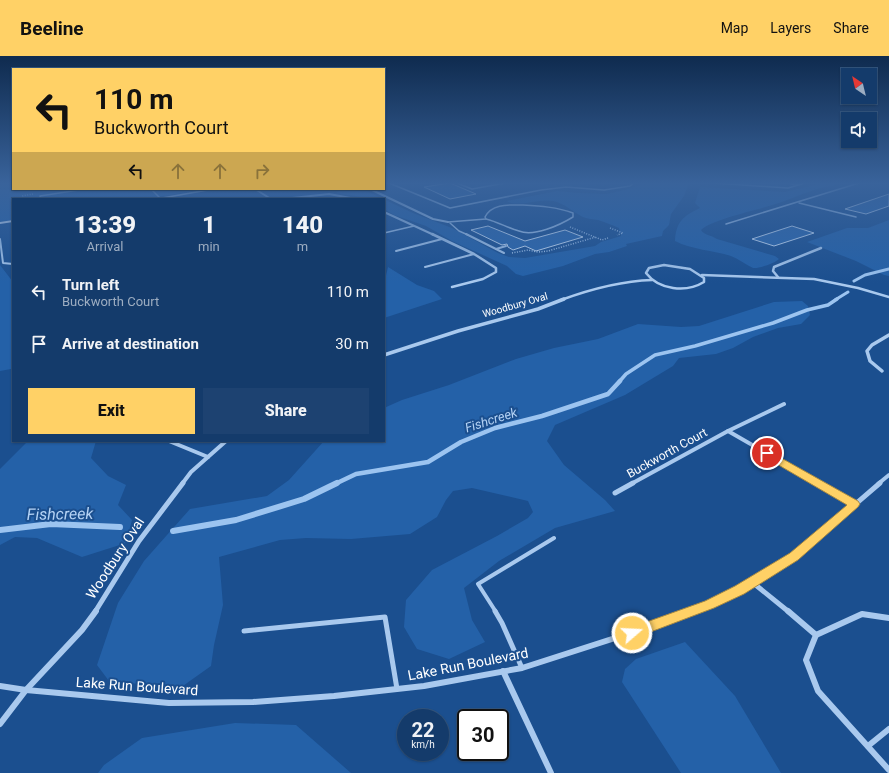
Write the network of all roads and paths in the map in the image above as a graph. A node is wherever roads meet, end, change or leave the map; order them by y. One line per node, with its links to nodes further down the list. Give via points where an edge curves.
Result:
1 (394, 216): 11 (street)
2 (428, 216): 7 (street)
3 (573, 216): 9 (lane)
4 (750, 216): 10 (lane)
5 (486, 219): 7 (lane); 9 (lane, via 501,222 526,233)
6 (12, 221): 8 (main road)
7 (448, 222): 21 (lane, via 459,232)
8 (0, 223)
9 (562, 224): 15 (path)
10 (726, 224)
11 (414, 226): 13 (lane); 18 (street)
12 (610, 228): 14 (path, via 623,233)
13 (385, 233)
14 (618, 235)
15 (596, 237): 16 (path, via 602,240); 23 (path, via 548,251 525,249 524,252)
16 (608, 238)
17 (0, 239): 25 (lane, via 3,263)
18 (442, 239): 22 (lane); 24 (street)
19 (506, 246): 21 (lane)
20 (821, 248): 28 (street, via 774,267 773,271)
21 (496, 249): 23 (lane)
22 (396, 251)
23 (504, 253)
24 (474, 254): 26 (lane); 30 (street, via 496,268 496,272)
25 (12, 264)
26 (425, 267)
27 (702, 276): 28 (street); 29 (street, via 704,282 688,288 671,287); 29 (street, via 683,267 661,265 647,270)
28 (778, 277): 31 (street, via 838,283)
29 (652, 280): 33 (street, Woodbury Oval, via 602,286 538,309)
30 (452, 287)
31 (889, 297)
32 (889, 335): 34 (street, via 867,351 870,361)
33 (385, 355)
34 (882, 371)
35 (784, 404): 36 (street, Buckworth Court)
36 (728, 431): 41 (street, Buckworth Court); 42 (street)
37 (171, 442): 39 (street)
38 (225, 442): 39 (street, Woodbury Oval)
39 (208, 457): 52 (street, Woodbury Oval, via 191,472 168,501 82,630)
40 (889, 476): 42 (street, Lake Run Boulevard)
41 (615, 493)
42 (854, 504): 44 (street, Lake Run Boulevard, via 794,557)
43 (554, 538): 48 (lane, via 478,584 502,623)
44 (752, 582): 47 (street); 48 (street, Lake Run Boulevard, via 710,604 671,620)
45 (889, 618): 47 (street, via 862,614)
46 (244, 631): 51 (lane, via 385,617)
47 (816, 635): 55 (street, via 806,660 818,691)
48 (522, 668): 49 (street, Lake Run Boulevard)
49 (503, 671): 51 (street, Lake Run Boulevard); 57 (street)
50 (0, 686): 52 (street, Lake Run Boulevard)
51 (397, 689): 52 (street, Lake Run Boulevard, via 253,702 176,703)
52 (26, 690): 53 (street, Woodbury Oval)
53 (0, 724)
54 (889, 728): 55 (street)
55 (868, 746): 56 (street)
56 (889, 770)
57 (551, 773)

